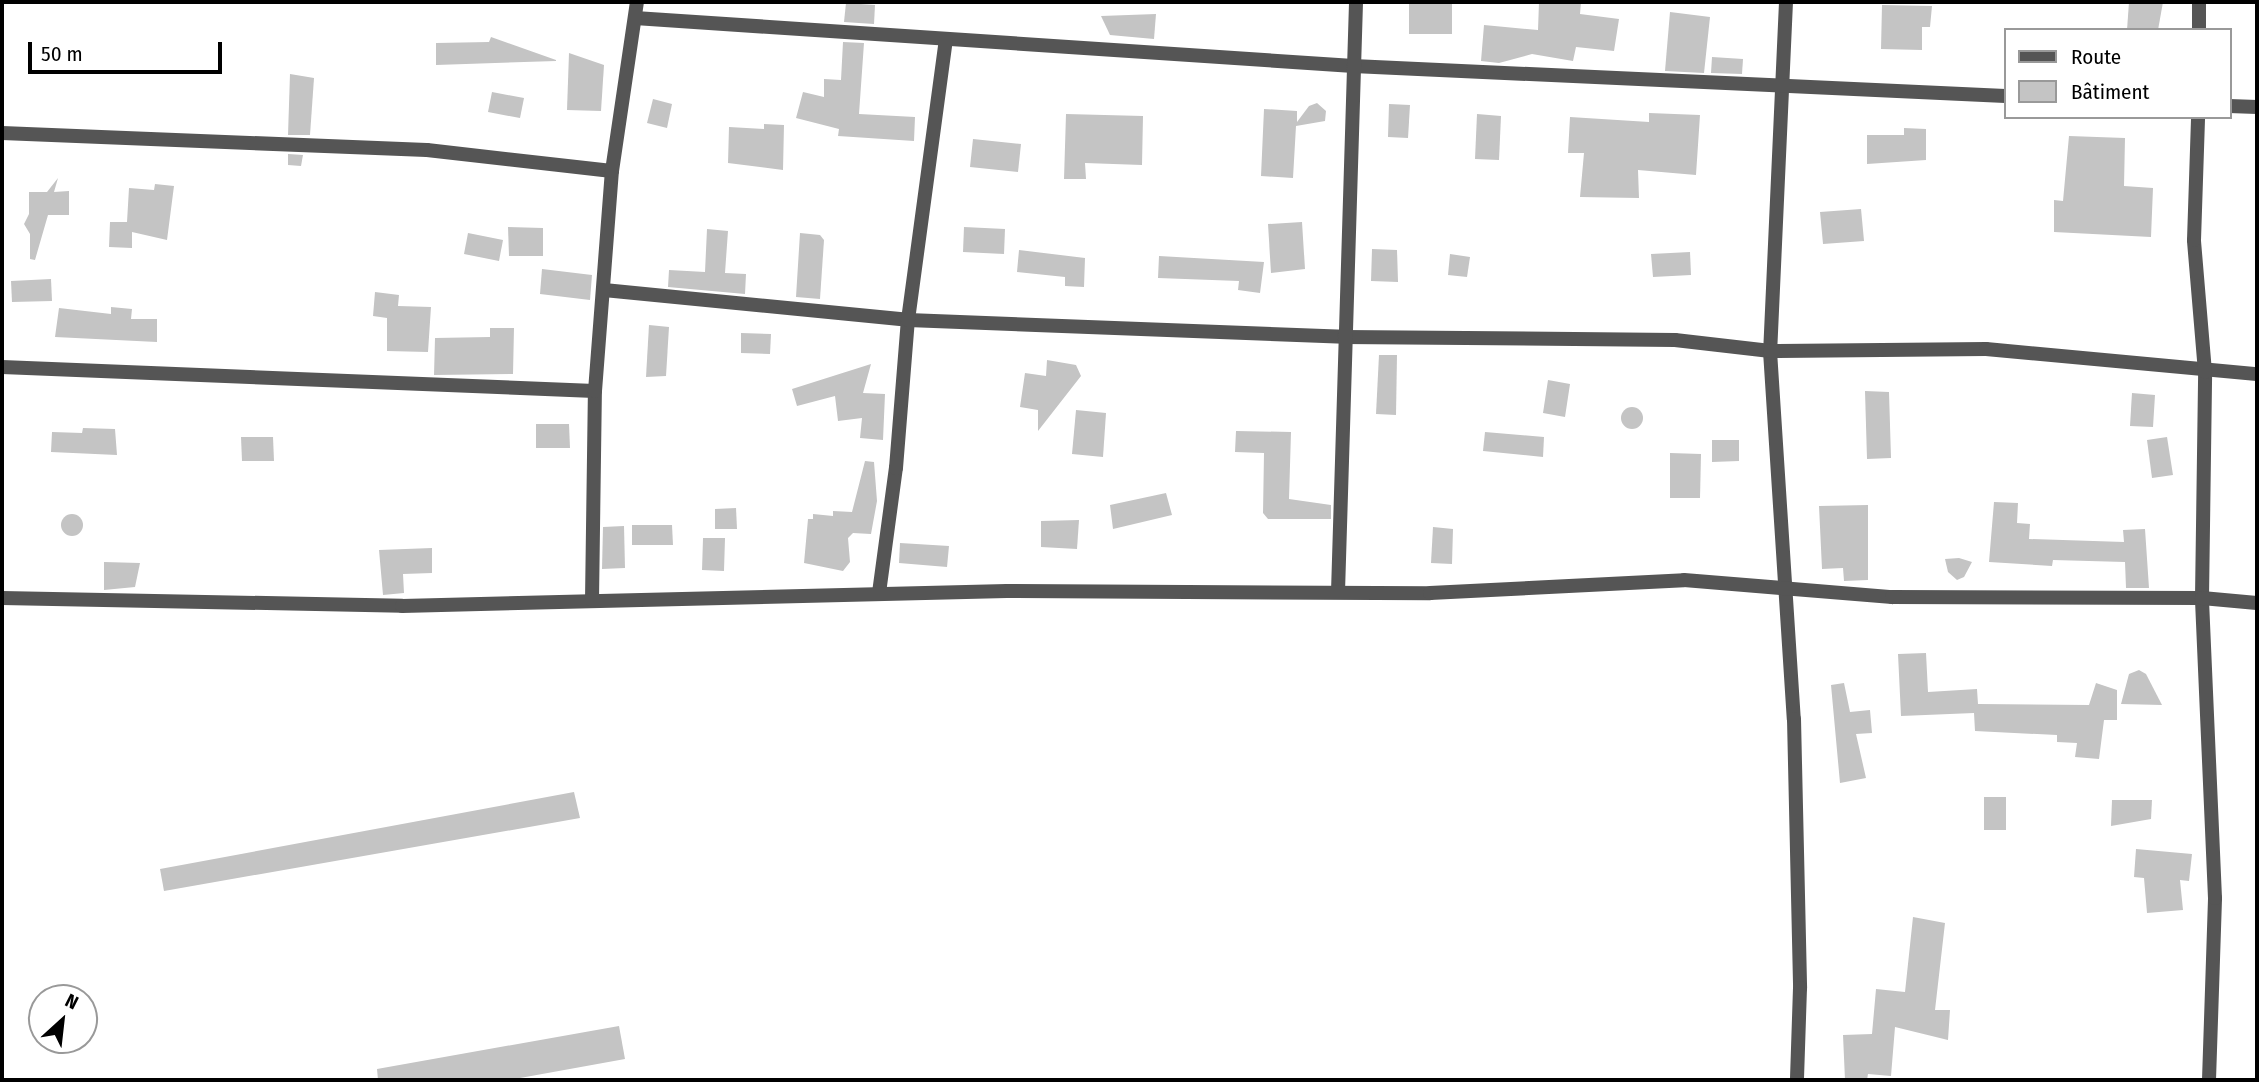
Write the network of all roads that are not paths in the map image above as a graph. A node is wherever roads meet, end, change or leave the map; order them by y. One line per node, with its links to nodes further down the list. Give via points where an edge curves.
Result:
1 (637, 2): 5 (street)
2 (1356, 2): 8 (street)
3 (1786, 2): 9 (street)
4 (2199, 2): 6 (street)
5 (635, 18): 7 (street); 15 (street)
6 (2199, 28)
7 (946, 40): 8 (street); 17 (street)
8 (1353, 66): 9 (street); 18 (street)
9 (1783, 87): 10 (street); 19 (street)
10 (2004, 96)
11 (2231, 106): 12 (street)
12 (2257, 107)
13 (2198, 119): 21 (street, via 2194,240)
14 (2, 133): 15 (street, via 427,150)
15 (612, 171): 16 (street)
16 (604, 290): 17 (street); 23 (street)
17 (908, 320): 18 (street); 26 (street, via 896,467)
18 (1344, 337): 19 (street, via 1675,340); 24 (street)
19 (1770, 351): 21 (street, via 1986,349 2098,356); 25 (street)
20 (2, 367): 23 (street)
21 (2205, 372): 22 (street); 28 (street)
22 (2257, 374)
23 (595, 391): 29 (street)
24 (1338, 592): 25 (street, via 1430,593 1684,580); 26 (street)
25 (1788, 592): 28 (street, via 1994,600); 31 (street, via 1799,850)
26 (878, 593): 29 (street)
27 (2, 598): 29 (street, via 402,606)
28 (2202, 598): 30 (street); 32 (street, via 2215,898)
29 (592, 600)
30 (2257, 603)
31 (1797, 1080)
32 (2208, 1080)

